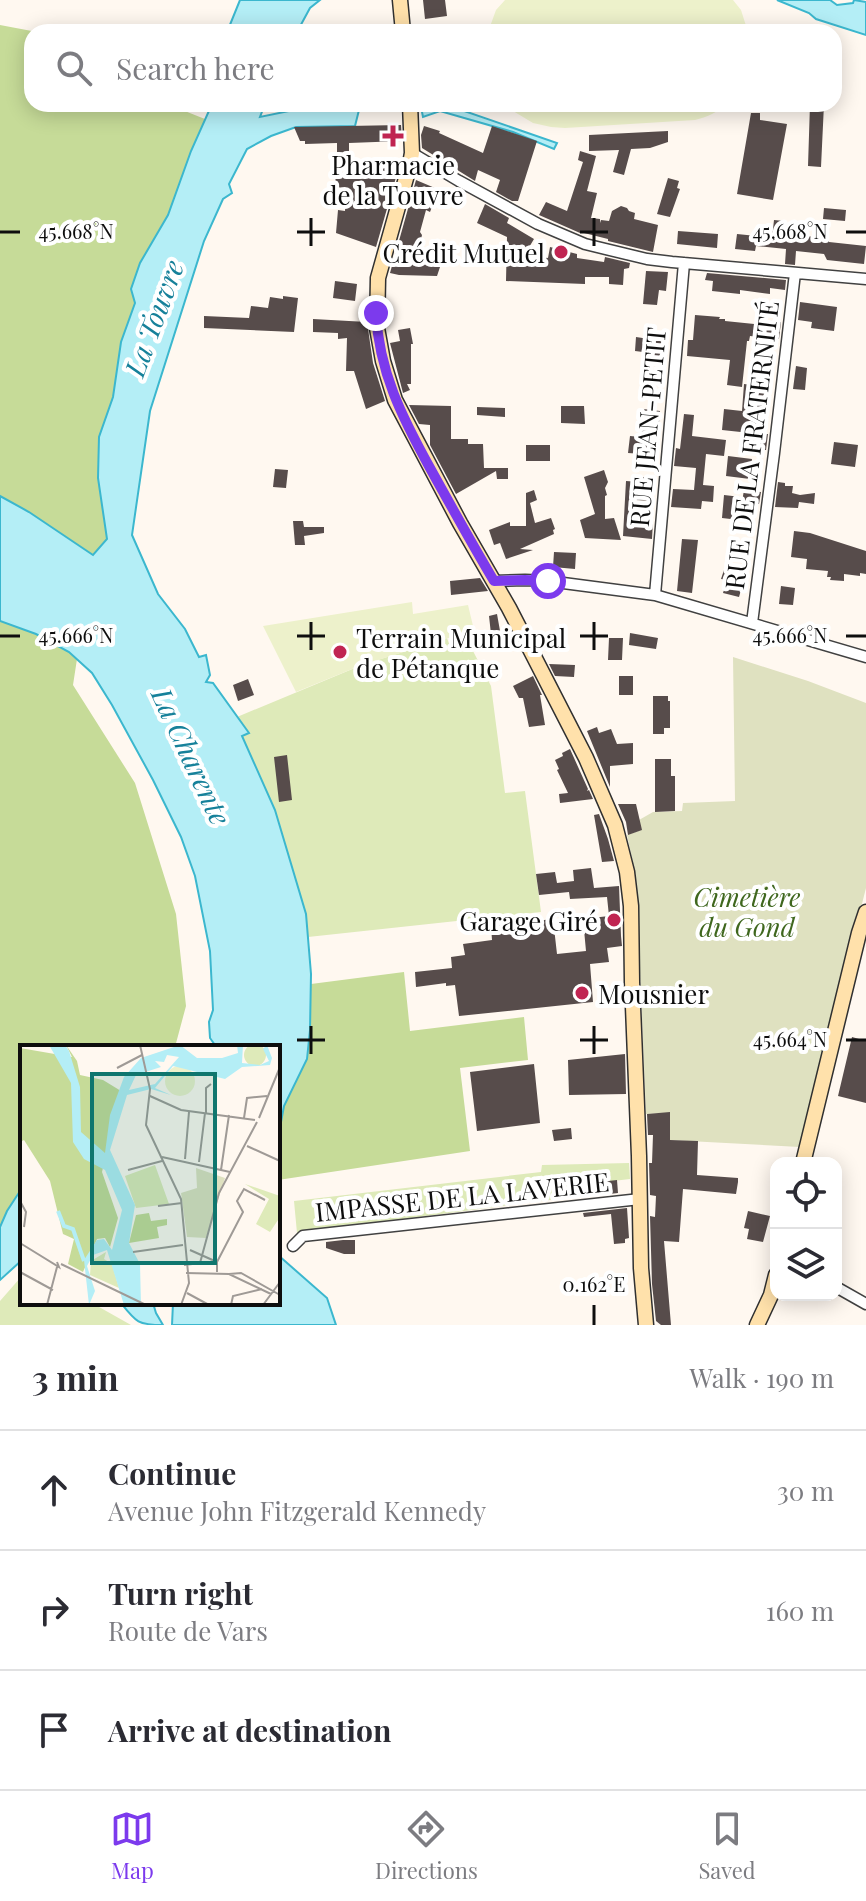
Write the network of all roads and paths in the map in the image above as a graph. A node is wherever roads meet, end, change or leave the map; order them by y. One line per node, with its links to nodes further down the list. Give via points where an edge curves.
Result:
1 (400, 0): 2 (main road)
2 (402, 24)
3 (410, 112): 4 (main road)
4 (412, 153): 5 (street, via 538,224 585,244); 8 (main road, via 378,278 376,313 383,361 406,423)
5 (684, 263): 6 (street); 9 (street, RUE JEAN-PETIT)
6 (795, 273): 7 (street); 10 (street, RUE DE LA FRATERNITÉ)
7 (866, 279)
8 (494, 581): 9 (street, via 536,580); 14 (main road, via 586,758 615,825 627,872)
9 (655, 595): 10 (street)
10 (752, 623): 11 (street)
11 (866, 657)
12 (866, 912): 13 (main road)
13 (805, 1157)
14 (640, 1199): 15 (street, IMPASSE DE LA LAVERIE, via 303,1236); 19 (main road)
15 (293, 1246)
16 (842, 1290): 18 (street)
17 (770, 1297): 20 (main road)
18 (866, 1304)
19 (646, 1325)
20 (757, 1325)

